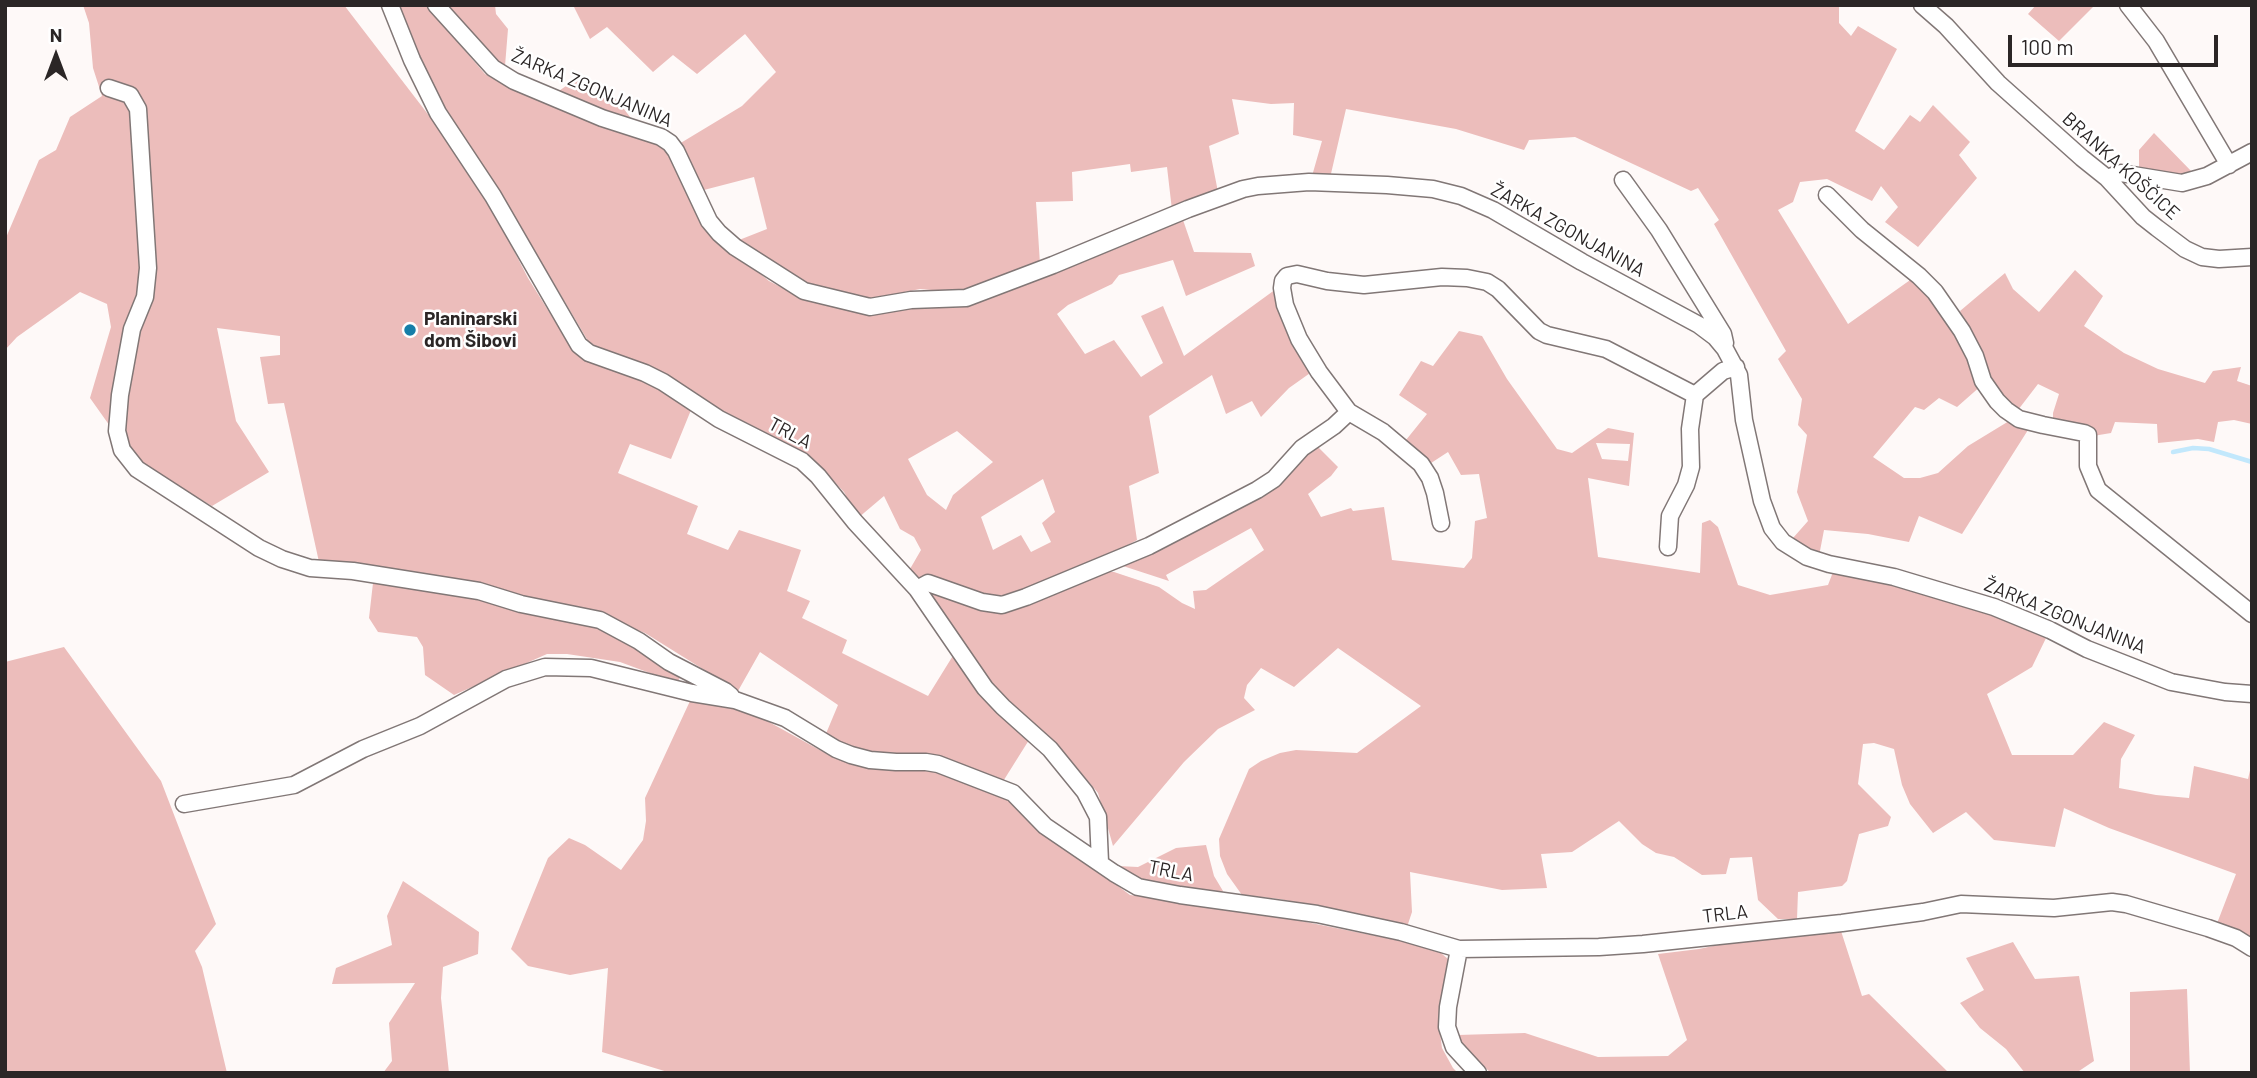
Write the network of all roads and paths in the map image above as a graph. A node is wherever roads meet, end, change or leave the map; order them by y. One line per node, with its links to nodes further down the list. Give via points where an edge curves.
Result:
1 (390, 5): 18 (street, TRLA, via 438,113 494,196 579,345 663,382 719,419 802,461)
2 (436, 5): 12 (street, ŽARKA ZGONJANINA, via 493,68 514,81 670,143 719,233 792,285 825,298 870,307 966,298 1242,189 1309,182 1387,185 1446,192 1493,210 1699,325)
3 (1922, 5): 8 (street, BRANKA KOŠČICE, via 1998,83)
4 (2128, 5): 7 (street, via 2156,41)
5 (109, 88): 21 (street, via 130,95 138,108 148,268 145,297 132,329 117,431 122,450 137,469 282,559 310,568 479,591 600,620)
6 (2252, 152): 7 (street)
7 (2229, 165): 8 (street, via 2182,183 2121,173)
8 (2107, 178): 11 (street, BRANKA KOŠČICE, via 2143,217 2185,249 2202,257)
9 (1623, 180): 12 (street, via 1723,334)
10 (1826, 194): 19 (street, via 1935,292 1962,331 1983,381 2006,410 2020,419 2088,435 2088,466 2098,491)
11 (2252, 257)
12 (1725, 349): 13 (street, ŽARKA ZGONJANINA)
13 (1736, 367): 14 (street, via 1723,371); 20 (street, ŽARKA ZGONJANINA, via 1762,501 1783,542 1829,564 1894,577 1994,607 2171,682)
14 (1695, 395): 15 (street, via 1606,349 1539,331 1487,282 1442,276 1364,285 1287,276 1282,295 1294,328); 17 (street, via 1691,467 1670,516)
15 (1349, 412): 16 (street, via 1383,432 1421,464 1430,478); 18 (street, via 1257,491 1149,546 1026,597 1002,605 982,603 928,583)
16 (1441, 523)
17 (1668, 547)
18 (917, 589): 23 (street, TRLA, via 985,688 1050,749 1085,792 1098,817)
19 (2252, 614)
20 (2252, 694)
21 (735, 700): 22 (street, via 592,668 545,667 506,679 420,726 294,785); 23 (street, via 785,718 851,755 938,764 1013,793 1045,825)
22 (184, 804)
23 (1100, 862): 25 (street, TRLA, via 1138,887 1317,914)
24 (2252, 948): 25 (street, TRLA, via 2208,928 2112,902 2054,908 1961,904 1842,923 1643,944)
25 (1459, 949): 26 (street, via 1447,1027 1454,1047)
26 (1478, 1073)

